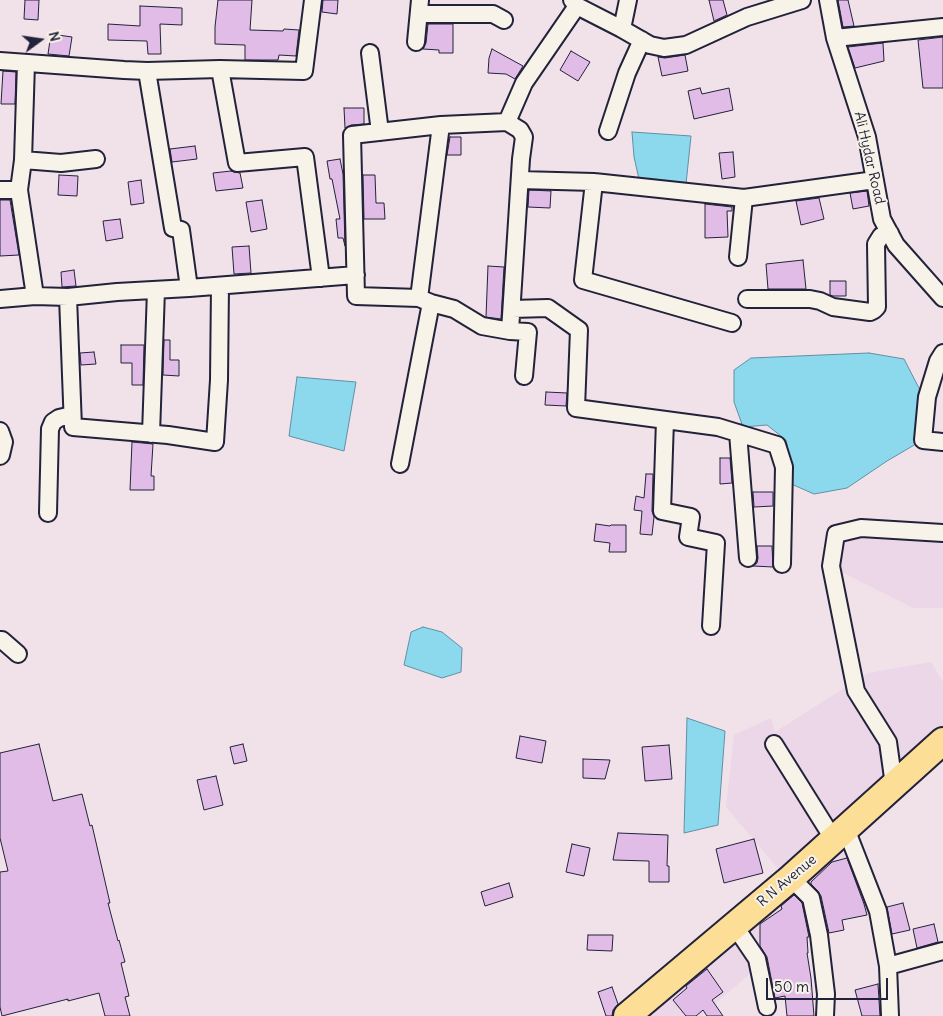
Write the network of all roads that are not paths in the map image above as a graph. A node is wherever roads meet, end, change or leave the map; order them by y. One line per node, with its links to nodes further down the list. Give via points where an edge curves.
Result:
1 (313, 0): 16 (street, via 304,71)
2 (628, 0): 9 (street)
3 (802, 0): 11 (street, via 747,17 686,45 664,48)
4 (828, 0): 10 (street, Ali Hydar Road)
5 (574, 3): 9 (street); 18 (street, via 524,82)
6 (420, 7): 7 (street, via 493,14); 12 (street)
7 (504, 20)
8 (943, 27): 10 (street)
9 (622, 29): 11 (street)
10 (835, 38): 25 (street, Ali Hydar Road, via 867,137)
11 (642, 40): 21 (street, via 627,73)
12 (416, 42)
13 (370, 53): 20 (street)
14 (0, 61): 15 (street)
15 (26, 63): 17 (street); 23 (street)
16 (220, 69): 17 (street); 33 (street, via 237,163 305,157)
17 (147, 71): 35 (street, via 173,228 181,230)
18 (507, 122): 19 (street); 24 (street, via 520,130 524,137)
19 (441, 125): 20 (street); 42 (street)
20 (380, 132): 32 (street, via 352,135)
21 (608, 132)
22 (96, 159): 23 (street, via 61,163)
23 (23, 160): 28 (street)
24 (520, 180): 26 (street); 43 (street)
25 (875, 180): 29 (street); 30 (street, Ali Hydar Road, via 882,219)
26 (594, 182): 29 (street); 44 (street, via 583,280)
27 (0, 190): 28 (street)
28 (19, 190): 37 (street)
29 (744, 198): 31 (street)
30 (890, 233): 40 (street, Ali Hydar Road, via 896,245); 41 (street, via 881,236 876,244 877,307 870,312 833,307 810,299)
31 (738, 257)
32 (356, 274): 33 (street); 42 (street, via 356,296)
33 (321, 278): 34 (street)
34 (220, 286): 35 (street); 52 (street, via 216,442)
35 (189, 288): 36 (street)
36 (156, 290): 38 (street); 52 (street)
37 (35, 296): 38 (street); 39 (street)
38 (68, 297): 48 (street)
39 (0, 298)
40 (943, 298)
41 (747, 300)
42 (425, 301): 45 (street, via 454,309 482,326); 55 (street)
43 (512, 309): 45 (street); 49 (street, via 548,308 579,330 576,408)
44 (732, 323)
45 (510, 331): 47 (street, via 528,332)
46 (943, 354): 53 (street, via 926,397 923,440)
47 (524, 376)
48 (72, 415): 52 (street, via 73,426); 56 (street, via 59,418 50,429)
49 (665, 420): 51 (street); 60 (street, via 662,511 691,516 688,537 716,543)
50 (0, 431): 54 (street, via 4,442)
51 (738, 433): 58 (street); 59 (street, via 777,445 784,467)
52 (150, 434)
53 (943, 442)
54 (0, 456)
55 (400, 464)
56 (48, 513)
57 (943, 533): 65 (street, via 862,528 836,534 831,566 856,691 888,742)
58 (748, 558)
59 (782, 564)
60 (711, 626)
61 (0, 640): 62 (street)
62 (18, 654)
63 (943, 741): 65 (main road, R N Avenue)
64 (774, 744): 66 (street)
65 (894, 785): 66 (main road, R N Avenue)
66 (840, 835): 67 (main road, R N Avenue); 70 (street, via 878,912)
67 (791, 878): 68 (main road, R N Avenue); 73 (street, via 810,898 813,907 826,994)
68 (734, 925): 71 (street, via 756,959); 72 (main road, R N Avenue)
69 (943, 951): 70 (street)
70 (888, 966): 74 (street)
71 (766, 1007)
72 (628, 1016)
73 (824, 1016)
74 (890, 1016)

